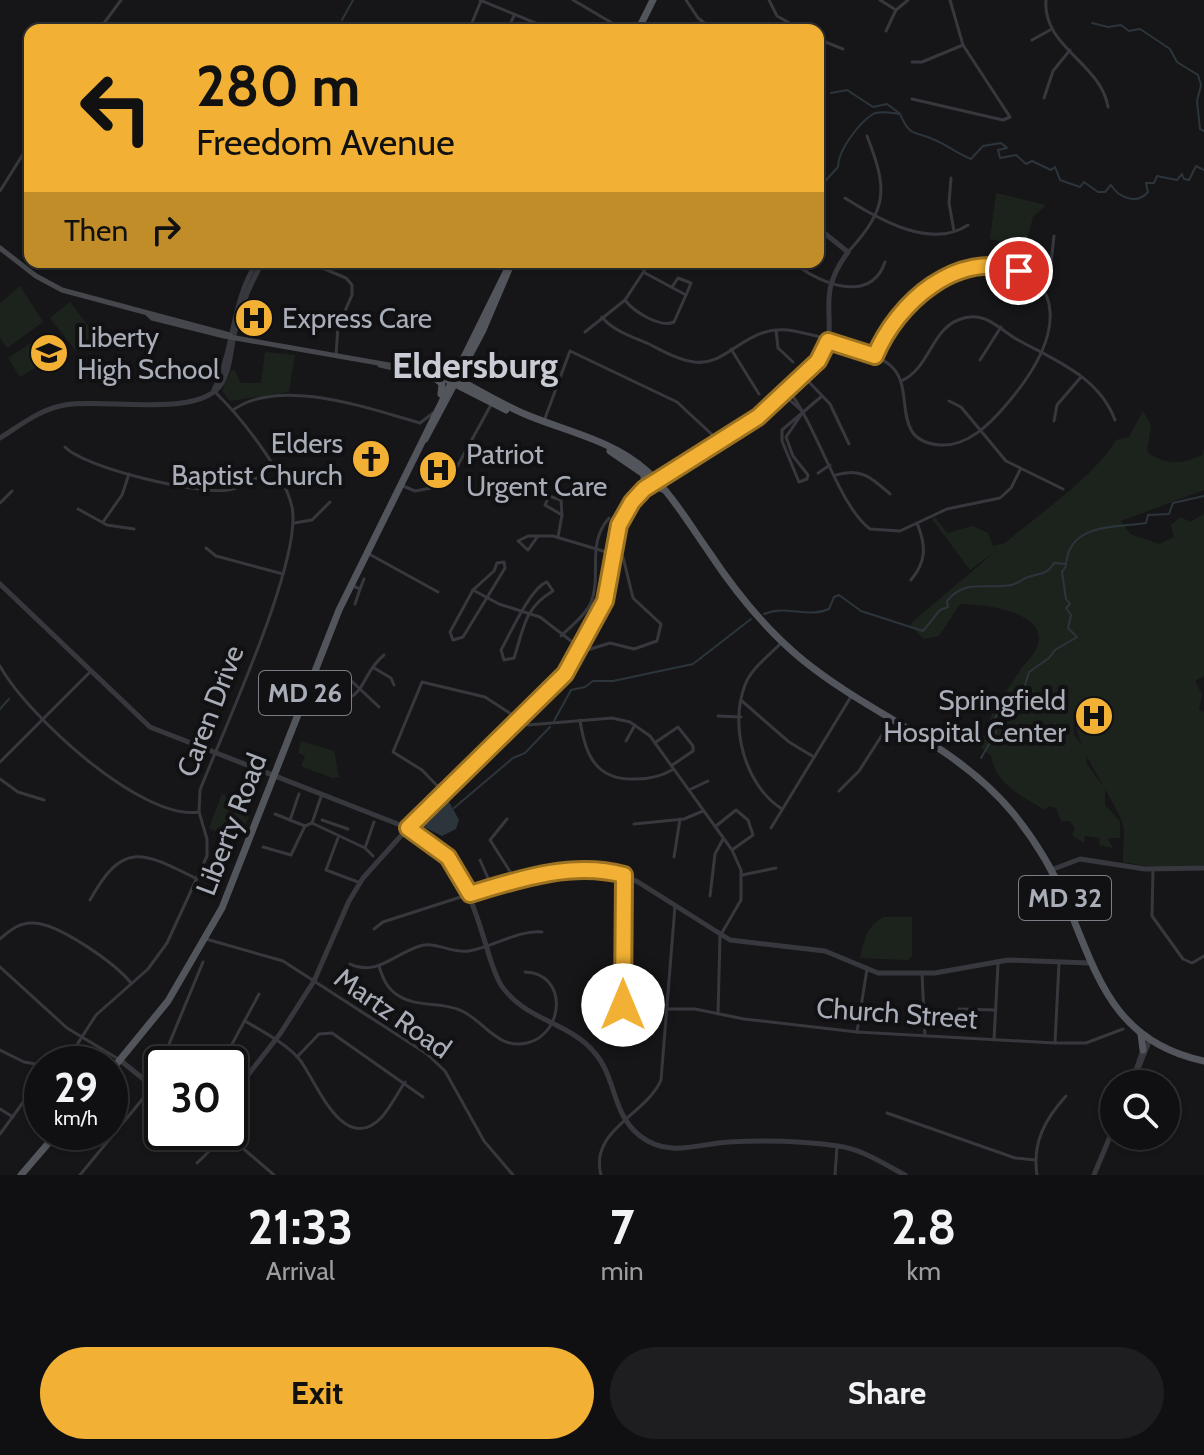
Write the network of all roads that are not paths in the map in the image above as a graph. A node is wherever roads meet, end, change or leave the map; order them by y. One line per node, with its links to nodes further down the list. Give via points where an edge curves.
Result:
1 (121, 0): 13 (street)
2 (480, 0): 12 (street); 14 (street)
3 (573, 0): 17 (street)
4 (653, 0): 18 (main road)
5 (686, 0): 19 (street)
6 (769, 0): 20 (street, via 777,16)
7 (880, 0): 11 (street)
8 (908, 0): 11 (street)
9 (950, 0): 25 (street)
10 (1046, 0): 21 (street)
11 (896, 10): 22 (street)
12 (515, 15): 15 (street); 16 (street)
13 (103, 24)
14 (471, 24)
15 (510, 24)
16 (537, 24)
17 (614, 24)
18 (641, 24)
19 (706, 24)
20 (791, 24)
21 (1051, 29): 23 (street); 27 (street)
22 (886, 31)
23 (1032, 40)
24 (824, 41): 26 (street)
25 (963, 45): 28 (street); 30 (street, via 1010,117 1003,120)
26 (843, 49)
27 (1070, 50): 29 (street, via 1053,71); 31 (street, via 1096,80)
28 (912, 62)
29 (1044, 98)
30 (912, 99)
31 (1108, 107)
32 (867, 136): 37 (street, via 883,180)
33 (24, 153): 35 (street)
34 (951, 178): 39 (street)
35 (0, 191)
36 (845, 198): 37 (street)
37 (877, 215): 39 (street, via 924,234); 43 (street)
38 (968, 225): 39 (street)
39 (954, 231)
40 (824, 233): 43 (street)
41 (1054, 236): 56 (street, via 1051,263)
42 (0, 248): 45 (main road, MD 32)
43 (848, 252): 55 (street)
44 (885, 262): 55 (street, via 865,285)
45 (24, 265)
46 (28, 268): 64 (main road, MD 32, via 55,287)
47 (254, 268): 64 (street, via 240,295)
48 (260, 268): 64 (street)
49 (322, 268): 68 (street, via 352,285 338,327)
50 (508, 268): 70 (main road, Liberty Road / MD 26)
51 (508, 268): 76 (main road, Liberty Road / MD 26)
52 (647, 268): 54 (street)
53 (802, 268): 55 (street)
54 (645, 273): 57 (street); 59 (street)
55 (830, 283): 65 (street)
56 (1038, 283): 67 (street, via 1052,318); 69 (street, via 999,266 943,279 903,308)
57 (672, 287): 58 (street); 58 (street, via 678,278 691,283)
58 (686, 295): 59 (street, via 668,325 634,310)
59 (625, 300): 60 (street)
60 (602, 317): 63 (street); 66 (street, via 617,330 689,362 714,360)
61 (1001, 327): 67 (street); 71 (street); 78 (street, via 979,317 955,321 918,371)
62 (776, 330): 65 (street); 66 (street, via 751,336); 72 (street, via 778,348)
63 (585, 332)
64 (232, 336): 68 (main road, MD 32); 73 (street); 79 (street)
65 (828, 341): 69 (street); 81 (street, via 818,361)
66 (731, 349): 83 (street)
67 (1044, 352): 75 (street); 95 (street, via 1022,386)
68 (336, 356): 74 (main road, MD 32)
69 (875, 356): 78 (street, via 892,366)
70 (461, 359): 74 (main road); 76 (main road, Liberty Road / MD 26)
71 (980, 360)
72 (793, 362)
73 (224, 364): 79 (street); 80 (street)
74 (436, 374): 76 (main road, MD 32); 85 (main road)
75 (1081, 377): 91 (street); 93 (street, via 1057,405)
76 (453, 380): 82 (main road, MD 32); 85 (main road, Liberty Road / MD 26); 90 (main road, Liberty Road / MD 26); 92 (main road, MD 32)
77 (808, 381): 84 (street)
78 (901, 381): 95 (street, via 904,415 919,437 946,445)
79 (222, 383): 80 (street)
80 (214, 391): 88 (street, Caren Drive); 97 (street, via 183,405 63,405 39,413)
81 (786, 392): 89 (street); 98 (street)
82 (475, 394): 87 (main road, MD 32); 90 (main road, via 456,396)
83 (759, 394)
84 (822, 396): 89 (street); 100 (street)
85 (441, 398): 90 (main road, Liberty Road / MD 26)
86 (949, 401): 95 (street, via 961,407)
87 (492, 403): 109 (main road, MD 32, via 601,446); 111 (street, via 447,485 415,491)
88 (233, 410): 94 (street, via 303,394); 103 (street, Caren Drive)
89 (803, 412): 89 (street, via 781,436 799,482 808,475 786,437); 102 (street)
90 (436, 414): 94 (street); 96 (main road, Liberty Road / MD 26); 99 (main road, Liberty Road / MD 26)
91 (1115, 420)
92 (544, 421): 98 (street, via 570,351 677,402); 110 (main road, MD 32, via 611,447)
93 (1054, 421)
94 (420, 423): 96 (street)
95 (979, 431): 104 (street)
96 (424, 433): 99 (main road, Liberty Road / MD 26)
97 (0, 438)
98 (719, 441): 105 (street)
99 (421, 444): 111 (main road, Liberty Road / MD 26)
100 (849, 444)
101 (65, 447): 107 (street, via 76,456)
102 (830, 465): 106 (street); 108 (street)
103 (272, 467): 107 (street, via 241,486 213,491); 123 (street, Caren Drive, via 286,490)
104 (1020, 470): 114 (street); 124 (street, via 1000,498 959,506)
105 (667, 473): 110 (street); 113 (main road)
106 (818, 473)
107 (129, 474): 122 (street)
108 (836, 475): 116 (street, via 860,472); 124 (street, via 870,529 894,533)
109 (644, 476): 110 (main road, MD 32); 112 (main road)
110 (654, 481): 112 (street); 113 (main road, MD 32)
111 (400, 484): 130 (main road, Liberty Road / MD 26)
112 (644, 489): 131 (street, via 624,514)
113 (662, 489): 144 (main road, MD 32, via 740,596)
114 (1063, 489)
115 (12, 491): 118 (street)
116 (890, 494)
117 (330, 502): 123 (street, via 312,520)
118 (0, 503)
119 (78, 509): 122 (street)
120 (562, 515): 120 (street, via 545,505 549,496 561,500); 127 (street)
121 (609, 518): 129 (street)
122 (103, 523): 125 (street)
123 (294, 523): 132 (street, Caren Drive)
124 (917, 523): 134 (street, via 925,550)
125 (134, 529)
126 (538, 536): 126 (street, via 520,538 518,542 530,549); 127 (street)
127 (558, 537): 129 (street)
128 (206, 548): 132 (street, via 216,556)
129 (595, 550): 131 (street); 143 (street, via 591,603)
130 (365, 552): 136 (main road, Liberty Road / MD 26); 139 (street)
131 (614, 554): 145 (street, via 605,601); 145 (street, via 625,559 633,598 659,620 661,635 640,648 610,643 591,652)
132 (283, 574): 168 (street, Caren Drive)
133 (364, 579): 137 (street)
134 (911, 580)
135 (0, 584): 149 (street)
136 (350, 585): 137 (street); 155 (main road, Liberty Road / MD 26)
137 (360, 589): 141 (street)
138 (473, 590): 140 (street); 140 (street, via 504,562); 140 (street, via 450,632 453,640 463,637)
139 (438, 592)
140 (485, 598): 142 (street)
141 (355, 604)
142 (526, 610): 142 (street, via 553,591 551,584 542,583); 142 (street, via 501,650 504,660 515,656); 143 (street)
143 (561, 636): 145 (street)
144 (782, 642): 156 (main road, MD 32); 157 (street, via 748,678)
145 (580, 650): 164 (street, via 556,686)
146 (384, 655): 148 (street)
147 (0, 666): 151 (street)
148 (374, 668): 153 (street); 154 (street)
149 (90, 672): 161 (street); 168 (street, via 150,727)
150 (343, 673): 154 (street)
151 (7, 679): 152 (street); 161 (street)
152 (0, 683)
153 (394, 685)
154 (360, 689): 155 (street, via 336,699); 158 (street)
155 (305, 692): 172 (main road, Liberty Road / MD 26)
156 (852, 694): 162 (main road, MD 32); 169 (street)
157 (742, 701): 160 (street); 169 (street)
158 (379, 707)
159 (718, 716): 160 (street)
160 (741, 717): 181 (street, via 747,762 763,794)
161 (44, 718): 170 (street); 183 (street, via 107,779 176,810)
162 (893, 719): 176 (street); 209 (main road, MD 32, via 979,777 1017,818)
163 (580, 720): 164 (street, via 540,726); 165 (street, via 605,717); 171 (street, via 588,756 608,776 650,778)
164 (520, 721): 177 (street); 177 (street, via 485,697 425,681 418,685 393,752 422,770)
165 (635, 725): 166 (street); 167 (street)
166 (626, 741)
167 (655, 742): 171 (street); 171 (street, via 675,727 682,728 694,749)
168 (216, 755): 172 (street); 183 (street, Caren Drive, via 200,790)
169 (814, 757): 181 (street)
170 (0, 762)
171 (672, 767): 175 (street)
172 (274, 776): 179 (street); 225 (main road, Liberty Road / MD 26, via 240,869)
173 (0, 779): 180 (street)
174 (708, 781): 175 (street)
175 (689, 790): 182 (street)
176 (839, 791)
177 (444, 793): 195 (street)
178 (299, 794): 187 (street)
179 (322, 794): 190 (street); 195 (street)
180 (44, 800)
181 (782, 809): 196 (street)
182 (704, 810): 186 (street); 194 (street)
183 (199, 812): 213 (street, Caren Drive, via 208,849)
184 (275, 814): 187 (street)
185 (507, 819): 214 (street, via 490,840)
186 (680, 819): 192 (street); 205 (street)
187 (290, 820): 193 (street)
188 (322, 820): 191 (street)
189 (374, 822): 202 (street)
190 (312, 823): 193 (street); 198 (street)
191 (334, 824): 197 (street); 198 (street)
192 (634, 824)
193 (305, 826): 201 (street, via 291,855)
194 (716, 826): 200 (street); 203 (street, via 736,810 748,820 753,835)
195 (408, 828): 215 (street); 217 (street, via 448,857)
196 (771, 828)
197 (348, 829)
198 (331, 831): 199 (street)
199 (338, 838): 202 (street); 215 (street, via 326,870)
200 (724, 838): 203 (street); 218 (street, via 715,854)
201 (263, 847)
202 (365, 848): 204 (street)
203 (732, 850): 212 (street)
204 (373, 856)
205 (674, 857)
206 (480, 860): 216 (street)
207 (776, 868): 212 (street)
208 (1204, 868): 210 (street)
209 (1051, 870): 210 (street, via 1080,859); 231 (main road, MD 32)
210 (1153, 870): 227 (street, via 1152,916 1183,959 1192,963)
211 (624, 875): 214 (street, via 587,869); 220 (street); 241 (street)
212 (742, 875): 223 (street, via 738,908)
213 (198, 879): 219 (street, via 160,862 130,858 107,870); 239 (street, Caren Drive, via 163,950)
214 (516, 881): 216 (street)
215 (360, 883): 238 (street)
216 (492, 887): 217 (street)
217 (470, 894): 221 (street); 226 (street)
218 (710, 896)
219 (90, 900)
220 (675, 906): 223 (street); 242 (street)
221 (374, 929)
222 (542, 932): 226 (street)
223 (720, 936): 235 (street, via 749,945 825,951); 245 (street)
224 (0, 939): 239 (street, via 20,925 44,924 113,965)
225 (206, 939): 238 (street, Martz Road, via 276,957); 263 (main road, Liberty Road / MD 26, via 168,1001)
226 (486, 946): 233 (street, via 463,951 422,945); 247 (street, via 511,998)
227 (1204, 956)
228 (203, 962): 259 (street)
229 (998, 962): 230 (street); 237 (street); 244 (street)
230 (1059, 962): 231 (street); 256 (street)
231 (1089, 963): 250 (main road, MD 32, via 1112,1005)
232 (350, 964): 233 (street)
233 (379, 966): 247 (street, via 385,983 399,996 461,1010 511,1044 537,1040)
234 (0, 967): 251 (street)
235 (867, 969): 237 (street); 249 (street)
236 (525, 972): 247 (street, via 539,974 555,992)
237 (922, 973): 252 (street)
238 (314, 981): 255 (street); 292 (street, Martz Road, via 441,1066 484,1141)
239 (131, 983): 251 (street, Caren Drive, via 101,1010)
240 (259, 994): 246 (street)
241 (623, 1005)
242 (668, 1009): 245 (street, Church Street); 280 (street, via 659,1086)
243 (959, 1009): 244 (street)
244 (996, 1010): 254 (street)
245 (718, 1014): 249 (street, Church Street)
246 (245, 1021): 255 (street); 260 (street)
247 (553, 1025): 280 (street, via 595,1052)
248 (1123, 1029): 256 (street, Church Street, via 1086,1043)
249 (857, 1032): 252 (street, Church Street)
250 (1140, 1032): 253 (main road, MD 32); 264 (main road)
251 (83, 1036): 257 (street, Caren Drive); 258 (street)
252 (925, 1036): 254 (street, Church Street)
253 (1150, 1039): 261 (main road, MD 32); 264 (street)
254 (994, 1040): 256 (street, Church Street)
255 (275, 1041): 265 (street); 270 (street)
256 (1055, 1043)
257 (75, 1046)
258 (98, 1046)
259 (168, 1046)
260 (231, 1046)
261 (1164, 1047): 264 (main road); 267 (main road, MD 32)
262 (0, 1050): 266 (street)
263 (128, 1050)
264 (1145, 1051): 269 (street)
265 (297, 1057): 272 (street, via 319,1034 332,1033); 272 (street, via 332,1112 352,1126 382,1117)
266 (24, 1059)
267 (1204, 1061)
268 (128, 1066): 271 (street)
269 (1138, 1070)
270 (248, 1075)
271 (144, 1080)
272 (405, 1082): 274 (street)
273 (1066, 1096): 287 (street, via 1042,1128)
274 (423, 1097)
275 (144, 1099): 290 (street)
276 (24, 1101): 279 (street)
277 (0, 1109): 279 (street)
278 (887, 1113): 287 (street, via 1015,1158)
279 (13, 1117): 281 (street)
280 (625, 1120): 282 (street, via 647,1140 673,1149 730,1142); 293 (street, via 603,1146)
281 (0, 1134)
282 (837, 1146): 294 (street); 295 (street)
283 (43, 1150): 289 (main road)
284 (209, 1150): 288 (street)
285 (245, 1150): 291 (street)
286 (1104, 1150): 297 (street)
287 (1035, 1160): 296 (street)
288 (197, 1163)
289 (21, 1175)
290 (80, 1175)
291 (274, 1175)
292 (513, 1175)
293 (601, 1175)
294 (835, 1175)
295 (905, 1175)
296 (1037, 1175)
297 (1094, 1175)

